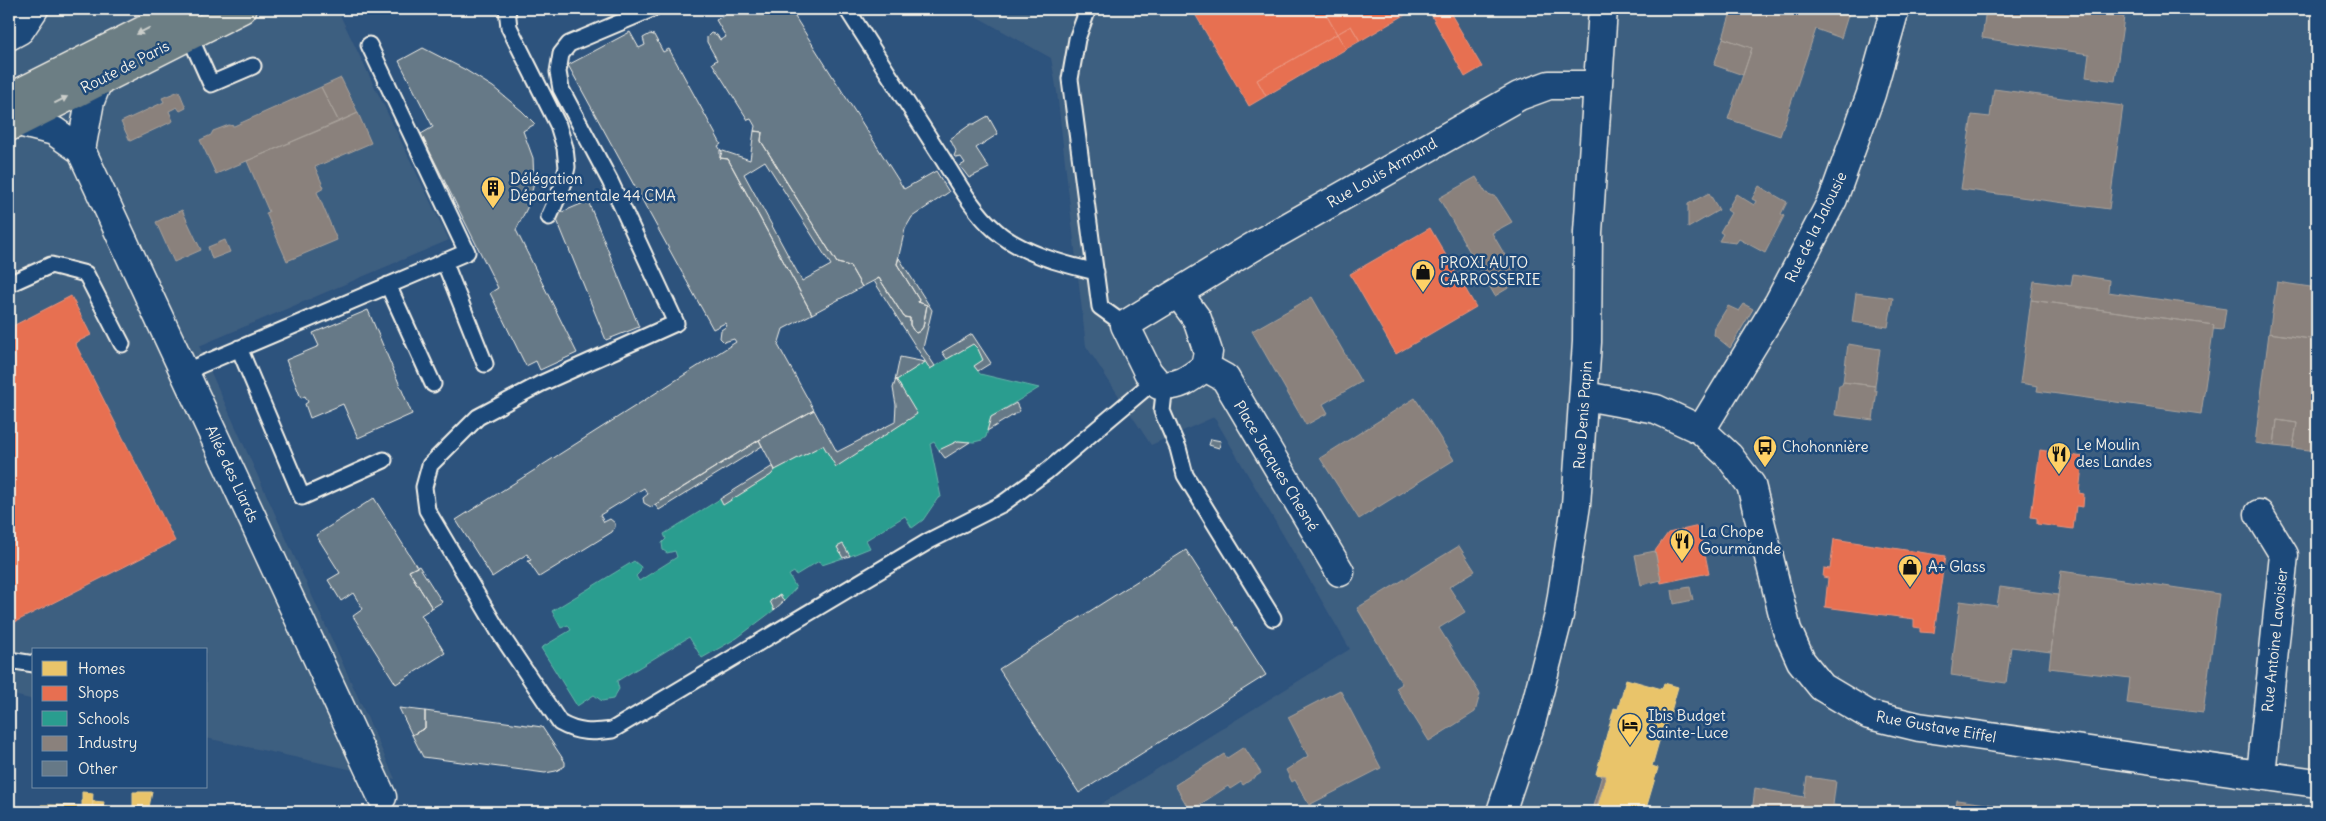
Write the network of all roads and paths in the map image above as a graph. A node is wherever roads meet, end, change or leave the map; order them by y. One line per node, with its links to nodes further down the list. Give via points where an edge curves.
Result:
1 (34, 9): 11 (street, via 20,30)
2 (186, 9): 16 (main road, Route de Paris, one-way to 16)
3 (242, 9): 10 (main road, Route de Paris)
4 (507, 9): 18 (lane, via 509,27 558,125 565,148 567,167 563,185)
5 (652, 9): 30 (lane, via 569,44 561,54 558,72 561,89 610,181 676,323 540,384 478,417 430,464 424,487 427,510 499,632 560,723 589,734 612,730 929,541 1002,504)
6 (846, 9): 20 (lane, via 944,161 996,231 1028,250 1066,265)
7 (1088, 9): 20 (lane, via 1077,39 1070,79)
8 (1602, 9): 15 (street, Rue Denis Papin)
9 (1895, 9): 33 (street, Rue de la Jalousie, via 1872,94 1833,199 1779,302)
10 (189, 35): 13 (lane, via 211,84); 14 (main road, Route de Paris)
11 (9, 36)
12 (369, 45): 19 (lane, via 466,252)
13 (252, 66)
14 (98, 81): 16 (main road, Route de Paris, one-way to 14); 17 (street, via 90,101)
15 (1597, 85): 23 (street, Rue Louis Armand, via 1549,85 1520,96 1251,248); 32 (street, Rue Denis Papin, via 1588,232)
16 (12, 116): 17 (street, Allée des Liards, via 54,131)
17 (81, 150): 29 (street, Allée des Liards)
18 (549, 217)
19 (444, 261): 22 (lane); 27 (lane)
20 (1096, 272): 24 (lane, via 1100,307)
21 (9, 284): 25 (lane, via 51,265 86,274)
22 (388, 285): 26 (lane); 31 (lane)
23 (1178, 293): 24 (street); 28 (street, via 1197,319 1208,352)
24 (1125, 325): 30 (street, via 1148,372)
25 (122, 344)
26 (239, 348): 29 (lane); 34 (lane, via 302,497)
27 (486, 364)
28 (1205, 367): 30 (street, via 1187,382); 36 (street, Place Jacques Chesné, via 1224,378)
29 (184, 372): 42 (street, Allée des Liards)
30 (1160, 383): 37 (lane, via 1162,411 1185,474)
31 (433, 384)
32 (1585, 396): 33 (street, Rue Gustave Eiffel, via 1656,409); 43 (street, Rue Denis Papin, via 1576,505 1558,615 1531,723)
33 (1701, 430): 40 (street, Rue Gustave Eiffel, via 1730,456 1750,485 1786,630 1801,661 1822,687 1869,715 1919,727)
34 (384, 460)
35 (2259, 514): 40 (street, Rue Antoine Lavoisier, via 2284,554)
36 (1340, 572)
37 (1274, 618)
38 (9, 660): 39 (lane)
39 (32, 664)
40 (2261, 774): 41 (street, Rue Gustave Eiffel)
41 (2317, 784)
42 (382, 797)
43 (1501, 812)

